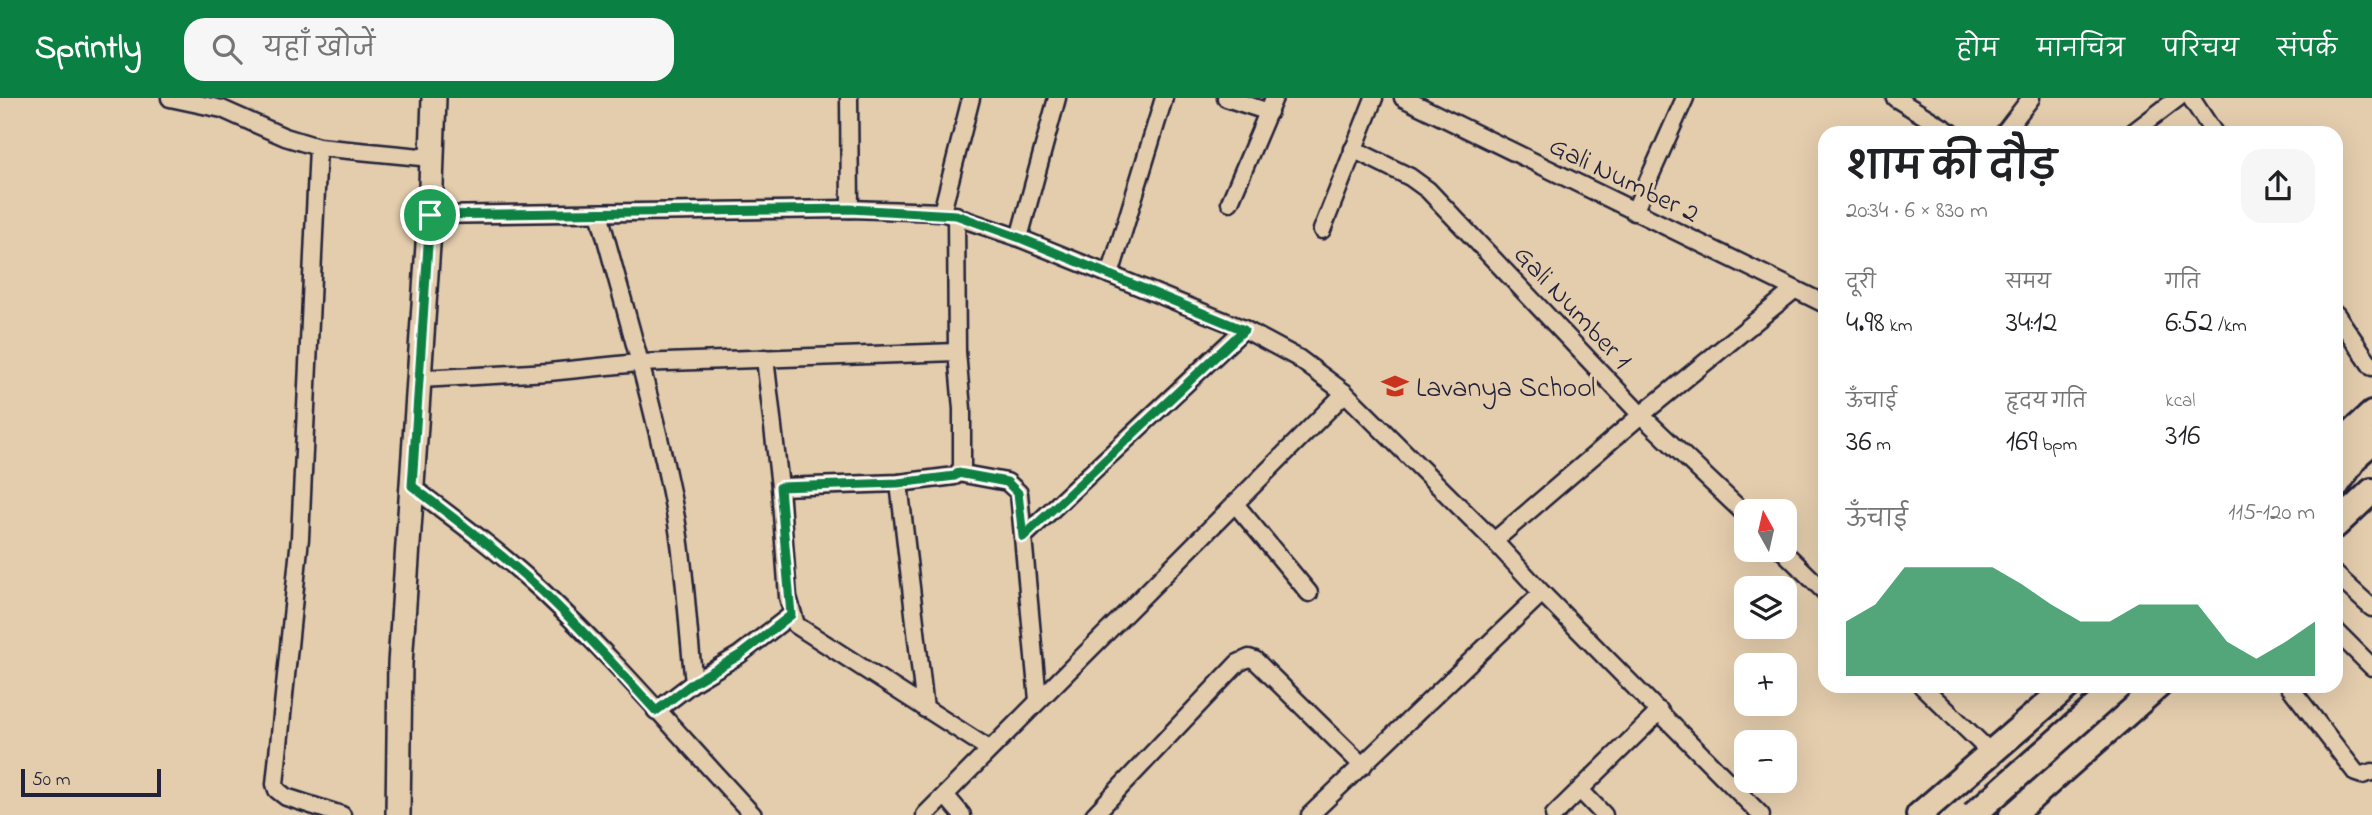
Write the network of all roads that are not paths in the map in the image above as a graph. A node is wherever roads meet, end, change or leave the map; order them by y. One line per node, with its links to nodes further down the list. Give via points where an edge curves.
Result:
1 (170, 98): 15 (street)
2 (435, 98): 23 (street)
3 (849, 98): 25 (street)
4 (971, 98): 28 (street)
5 (1057, 98): 31 (street)
6 (1164, 98): 32 (street)
7 (1226, 98): 16 (street)
8 (1374, 98): 22 (street)
9 (1403, 98): 26 (street, Gali Number 2)
10 (1685, 98): 26 (street)
11 (1895, 98): 17 (street)
12 (2031, 98): 18 (street)
13 (2178, 98): 19 (street)
14 (2191, 98): 20 (street)
15 (223, 103): 21 (street, via 285,137)
16 (1271, 105): 24 (street)
17 (1941, 126)
18 (2009, 126)
19 (2141, 126)
20 (2209, 126)
21 (318, 148): 23 (street); 87 (street, via 300,538 275,784 286,797)
22 (1353, 149): 30 (street); 44 (street, Gali Number 1, via 1428,190)
23 (431, 158): 29 (street)
24 (1230, 202)
25 (850, 209): 27 (street); 28 (street)
26 (1634, 212): 33 (street, Gali Number 2)
27 (599, 213): 29 (street); 39 (street)
28 (949, 213): 31 (street); 37 (street)
29 (430, 215): 41 (street)
30 (1322, 230)
31 (1020, 238): 32 (street)
32 (1110, 275): 36 (street)
33 (1794, 290): 34 (street, Gali Number 2); 44 (street)
34 (1818, 301)
35 (2343, 324): 40 (street)
36 (1244, 330): 42 (street, via 1298,358); 58 (street)
37 (957, 352): 38 (street); 48 (street, via 964,462)
38 (765, 358): 39 (street); 53 (street)
39 (638, 363): 41 (street); 69 (street, via 661,444 676,522)
40 (2372, 367)
41 (420, 379): 52 (street)
42 (1345, 393): 56 (street); 59 (street)
43 (2372, 414): 45 (main road)
44 (1641, 415): 55 (street, Gali Number 1); 59 (street)
45 (2343, 441)
46 (2372, 442): 49 (main road)
47 (2372, 467): 51 (main road)
48 (958, 473): 50 (street); 58 (street, via 1015,487)
49 (2343, 477)
50 (898, 483): 53 (street); 78 (street)
51 (2343, 484)
52 (412, 486): 79 (street, via 540,589); 88 (street, via 400,664)
53 (780, 487): 66 (street)
54 (2372, 491): 57 (main road)
55 (1734, 504)
56 (1236, 505): 63 (street); 76 (street)
57 (2343, 519)
58 (1023, 537): 76 (street)
59 (1494, 541): 64 (street)
60 (1794, 562): 62 (street)
61 (2343, 581): 65 (street)
62 (1818, 585)
63 (1309, 593)
64 (1542, 593): 80 (street); 83 (street)
65 (2372, 608)
66 (791, 615): 69 (street, via 740,655); 78 (street, via 803,632)
67 (2343, 638): 68 (street)
68 (2372, 667)
69 (694, 682): 79 (street)
70 (1929, 693): 82 (street)
71 (2060, 693): 82 (main road)
72 (2109, 693): 98 (main road, bridge)
73 (2122, 693): 77 (street)
74 (2150, 693): 77 (main road)
75 (2294, 693): 84 (street, via 2356,773)
76 (1038, 700): 81 (street)
77 (2133, 708): 99 (main road)
78 (926, 709): 81 (street)
79 (656, 711): 89 (street)
80 (1660, 711): 85 (street); 96 (street)
81 (989, 749): 86 (street)
82 (1991, 753): 97 (main road)
83 (1363, 766): 92 (street, via 1249,659 1238,663); 93 (street)
84 (2372, 772)
85 (1581, 791): 94 (street); 95 (street)
86 (945, 795): 90 (street); 91 (street)
87 (342, 815)
88 (398, 815)
89 (753, 815)
90 (925, 815)
91 (962, 815)
92 (1094, 815)
93 (1310, 815)
94 (1554, 815)
95 (1604, 815)
96 (1760, 815)
97 (1919, 815)
98 (1973, 815)
99 (2012, 815)

